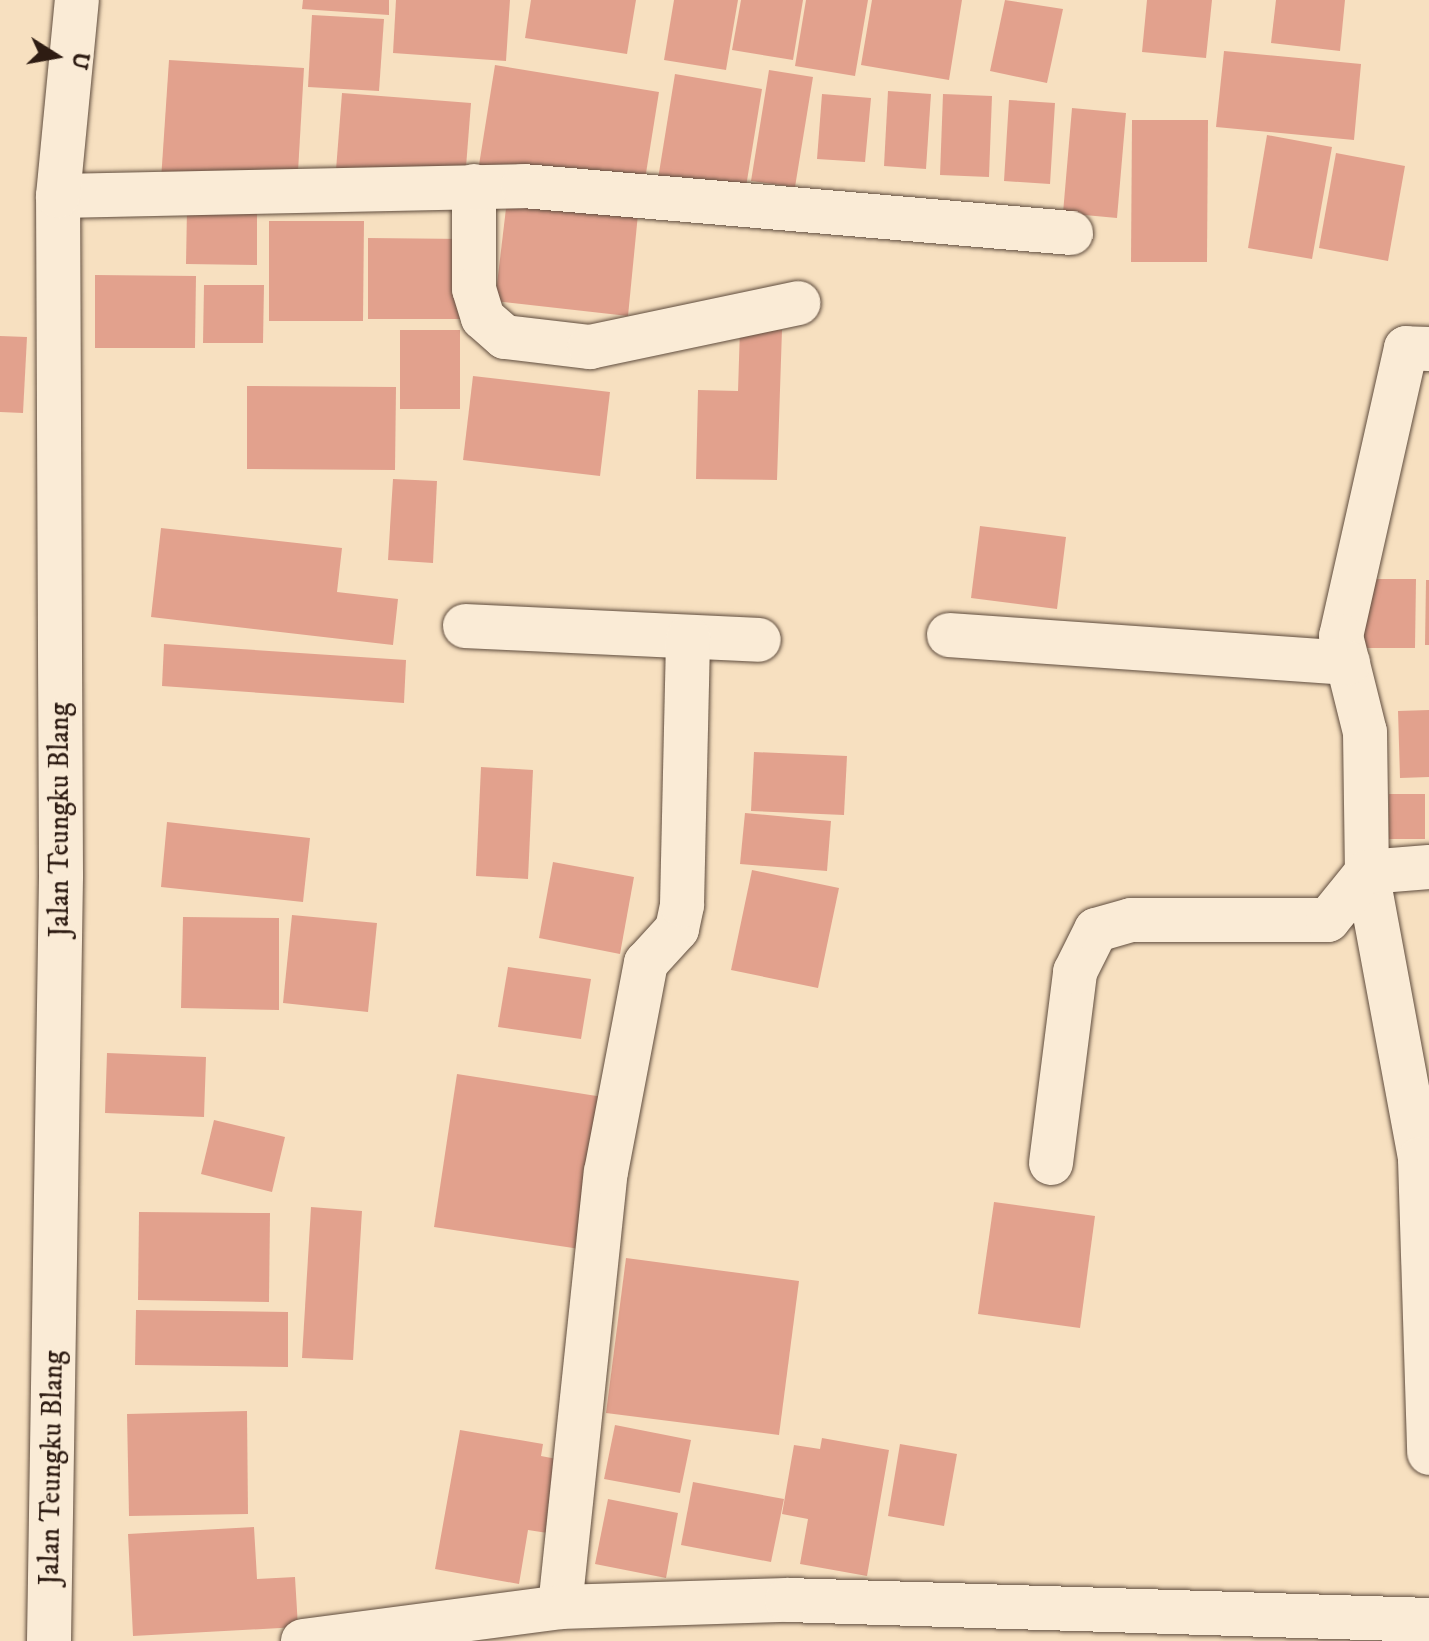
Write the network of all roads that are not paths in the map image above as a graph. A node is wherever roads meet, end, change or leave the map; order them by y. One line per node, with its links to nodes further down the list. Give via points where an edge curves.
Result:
1 (77, 0): 3 (street, Jalan Teungku Blang)
2 (474, 186): 3 (street); 4 (street); 5 (street, via 474,289 483,318 505,337 590,347)
3 (58, 196): 19 (street, Jalan Teungku Blang, via 61,875)
4 (1071, 233)
5 (798, 303)
6 (1429, 349): 11 (street, via 1406,348 1341,636)
7 (465, 626): 9 (street)
8 (949, 635): 11 (street)
9 (688, 638): 10 (street); 16 (street, via 682,905 677,929 646,963 606,1172)
10 (759, 640)
11 (1348, 663): 13 (street, via 1366,742)
12 (1429, 867): 13 (street)
13 (1367, 872): 14 (street, via 1328,920 1131,920 1096,930 1075,972); 15 (street, via 1420,1159)
14 (1051, 1163)
15 (1429, 1453)
16 (576, 1619): 18 (street, via 787,1600); 20 (street)
17 (1429, 1620): 18 (street)
18 (1040, 1623)
19 (49, 1641)
20 (303, 1641)

